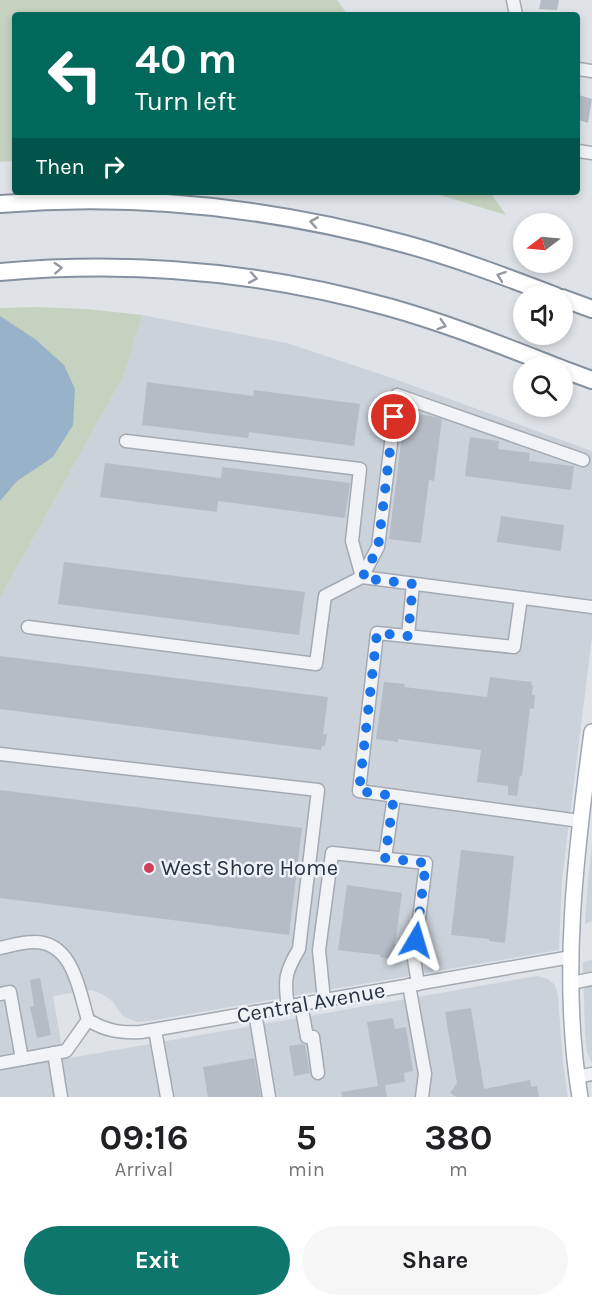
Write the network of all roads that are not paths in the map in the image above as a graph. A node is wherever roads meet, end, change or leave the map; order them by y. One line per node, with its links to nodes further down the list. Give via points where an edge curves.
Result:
1 (0, 204): 3 (highway, one-way to 1, via 406,244 324,224 238,210 142,201)
2 (0, 272): 6 (highway, one-way to 6, via 92,266 231,274 388,307)
3 (524, 285)
4 (573, 302): 5 (highway)
5 (592, 309)
6 (532, 357)
7 (573, 373): 8 (highway)
8 (592, 380)
9 (126, 441): 11 (street, via 360,469 352,541)
10 (584, 460): 11 (street, via 397,395 378,548)
11 (362, 578): 12 (street); 15 (street, via 325,596 316,664)
12 (413, 584): 13 (street); 16 (street)
13 (520, 598): 14 (street); 16 (street, via 514,647)
14 (592, 607)
15 (28, 627)
16 (408, 636): 19 (street, via 377,633 359,791)
17 (592, 737): 20 (main road)
18 (0, 754): 30 (street, via 318,790 298,949 285,977)
19 (394, 796): 20 (street); 21 (street)
20 (580, 821): 23 (main road)
21 (385, 858): 26 (street, via 426,863); 28 (street, via 332,853 319,950)
22 (0, 948): 32 (street, via 33,942 58,948 73,972)
23 (571, 957): 25 (main road); 26 (street, Central Avenue)
24 (592, 979): 25 (street)
25 (571, 982): 38 (main road)
26 (413, 985): 28 (street, Central Avenue); 42 (street, via 425,1074)
27 (0, 994): 35 (street, via 10,992)
28 (324, 1000): 29 (street, Central Avenue)
29 (301, 1004): 30 (street, Central Avenue); 37 (street, via 307,1037 313,1037)
30 (288, 1006): 31 (street, Central Avenue)
31 (255, 1012): 33 (street, Central Avenue); 41 (street)
32 (88, 1020): 33 (street, Central Avenue, via 118,1033); 34 (street, via 66,1051)
33 (155, 1030): 40 (street)
34 (54, 1053): 35 (street); 39 (street)
35 (22, 1059): 36 (street)
36 (0, 1063)
37 (318, 1073)
38 (584, 1076): 43 (main road)
39 (61, 1097)
40 (167, 1097)
41 (269, 1097)
42 (422, 1097)
43 (580, 1097)

